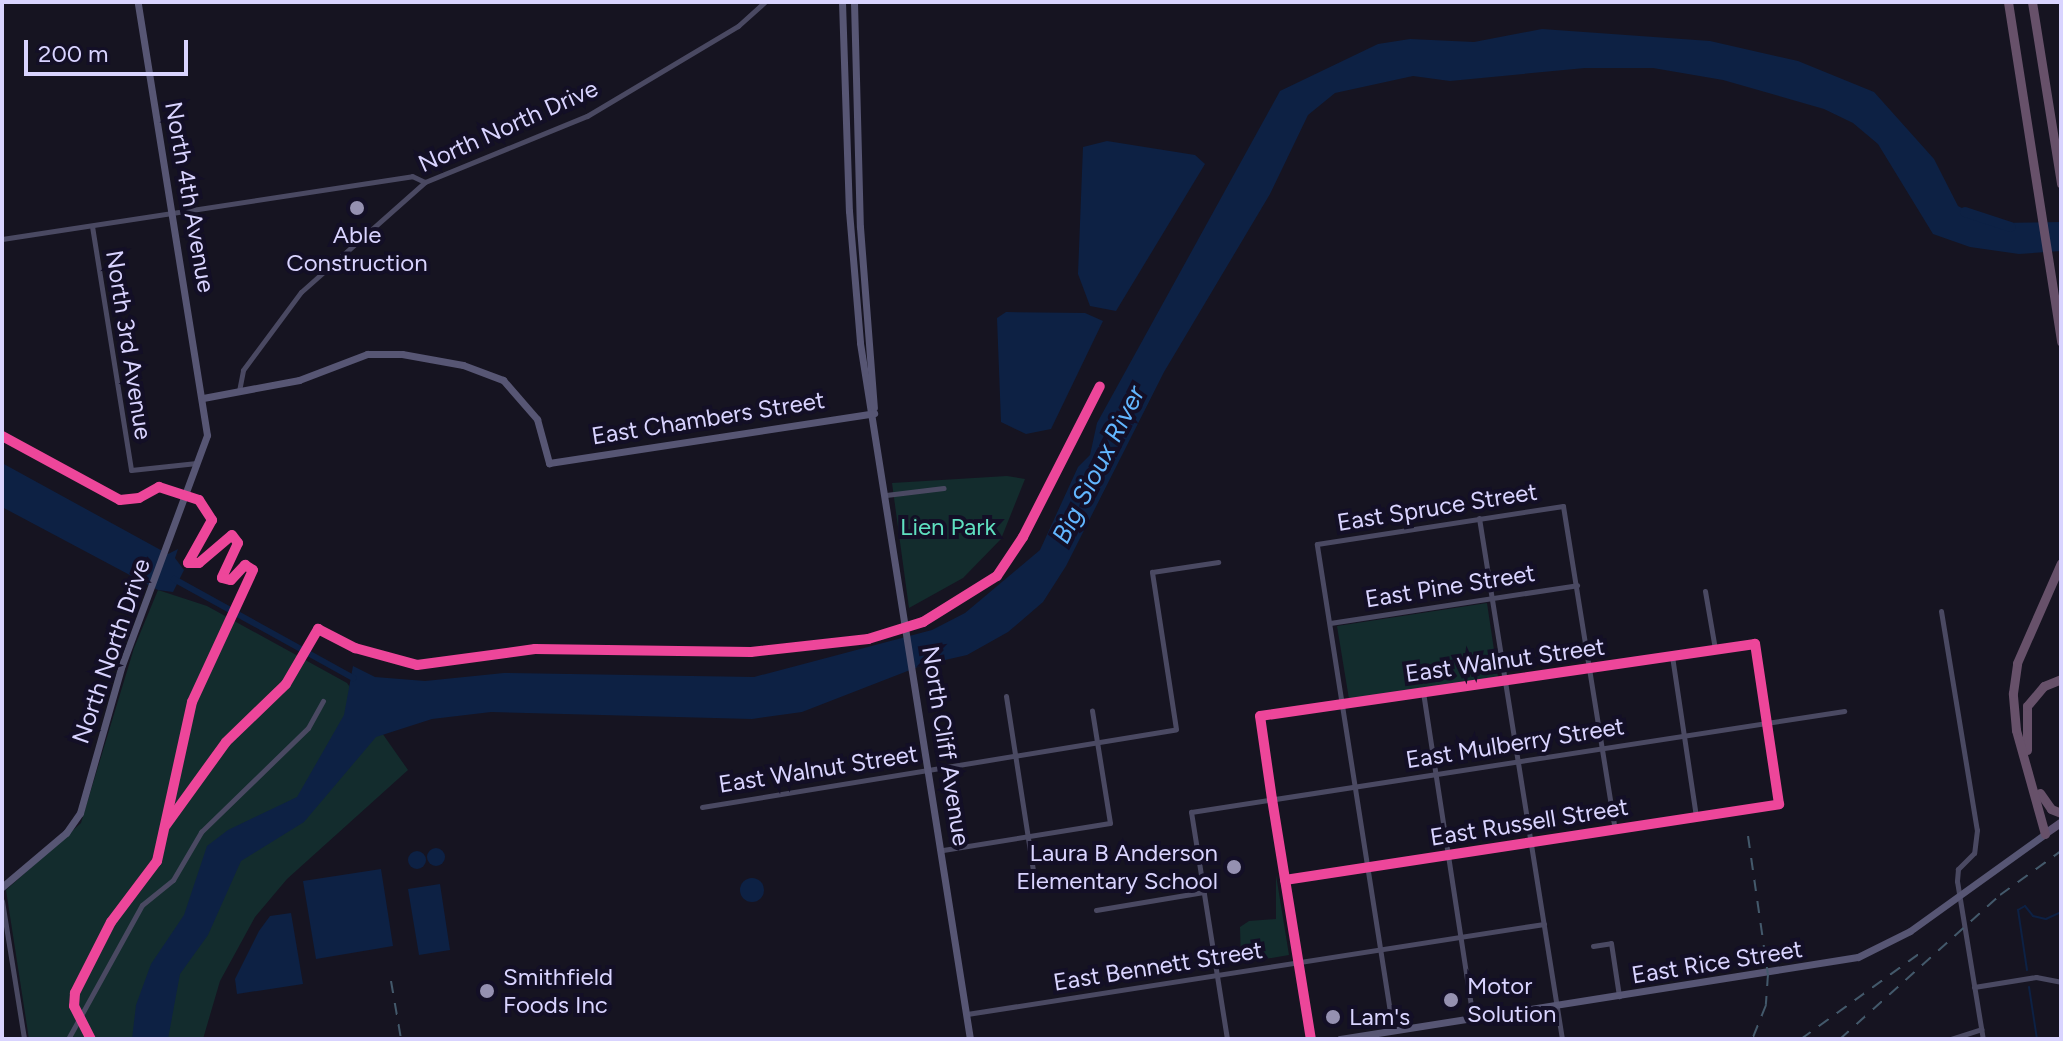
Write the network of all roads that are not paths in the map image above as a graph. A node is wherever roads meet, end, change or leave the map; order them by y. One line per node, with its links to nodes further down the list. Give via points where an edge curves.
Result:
1 (138, 2): 9 (main road, North 4th Avenue)
2 (765, 2): 7 (street, North North Drive, via 738,26 587,116)
3 (842, 2): 15 (main road, North Cliff Avenue, via 852,261 866,389)
4 (854, 2): 15 (main road, North Cliff Avenue, via 860,227)
5 (2008, 2): 12 (highway)
6 (2032, 2): 8 (highway)
7 (425, 182): 9 (street, via 412,176); 13 (street, North North Drive, via 301,292 243,370)
8 (2061, 184)
9 (173, 214): 10 (street); 14 (main road, North 4th Avenue)
10 (92, 226): 11 (street); 16 (street, North 3rd Avenue, via 131,470)
11 (2, 239)
12 (2061, 342)
13 (239, 392): 14 (main road); 15 (main road, East Chambers Street, via 299,380 375,353 463,365 493,374 519,394 537,419 549,463)
14 (203, 398): 16 (main road, North North Drive, via 207,435)
15 (874, 413): 18 (main road, North Cliff Avenue)
16 (198, 463): 62 (main road, North North Drive, via 142,613 80,813 66,833)
17 (944, 488): 18 (street)
18 (886, 495): 44 (main road, North Cliff Avenue)
19 (1479, 518): 22 (street, East Spruce Street, via 1563,506); 24 (street); 26 (street, East Spruce Street, via 1317,544)
20 (1218, 562): 40 (street, East Walnut Street, via 1152,572 1176,729)
21 (2061, 563): 54 (highway, via 2017,663 2013,693 2016,730)
22 (1577, 585): 24 (street, East Pine Street); 29 (street)
23 (1705, 591): 27 (street)
24 (1492, 598): 26 (street, East Pine Street); 31 (street)
25 (1941, 611): 64 (street, via 1977,830 1974,853 1958,869)
26 (1330, 623): 35 (street)
27 (1715, 649): 28 (street, East Walnut Street); 38 (street, East Walnut Street, via 1755,644)
28 (1672, 656): 29 (street, East Walnut Street); 39 (street)
29 (1589, 667): 31 (street, East Walnut Street); 41 (street)
30 (2061, 679): 47 (highway, via 2035,693 2024,721)
31 (1505, 680): 32 (street, East Walnut Street); 43 (street)
32 (1423, 692): 35 (street, East Walnut Street); 45 (street)
33 (1006, 696): 42 (street)
34 (323, 701): 83 (street, via 308,728 201,832 173,880 142,905)
35 (1342, 703): 46 (street); 48 (street, East Walnut Street, via 1260,716)
36 (1092, 710): 40 (street)
37 (1844, 711): 38 (street, East Mulberry Street)
38 (1767, 723): 39 (street, East Mulberry Street); 51 (street, East Russell Street, via 1779,804)
39 (1684, 736): 41 (street, East Mulberry Street); 51 (street)
40 (1097, 742): 42 (street, East Walnut Street); 55 (street, via 1110,823)
41 (1602, 747): 43 (street, East Mulberry Street); 53 (street)
42 (1016, 755): 44 (street, East Walnut Street); 55 (street)
43 (1518, 760): 45 (street, East Mulberry Street); 56 (street)
44 (929, 769): 49 (street, East Walnut Street); 57 (main road, North Cliff Avenue)
45 (1437, 774): 46 (street, East Mulberry Street); 58 (street)
46 (1355, 787): 48 (street, East Mulberry Street); 59 (street)
47 (2040, 793): 50 (highway); 54 (highway)
48 (1272, 799): 61 (street); 63 (street, East Mulberry Street, via 1191,812)
49 (702, 807)
50 (2061, 813)
51 (1696, 816): 53 (street, East Russell Street)
52 (2061, 823): 54 (main road, East Rice Street)
53 (1615, 829): 56 (street, East Russell Street)
54 (2048, 832): 64 (main road, East Rice Street)
55 (1028, 837): 57 (street); 60 (street)
56 (1530, 842): 58 (street, East Russell Street); 68 (street)
57 (943, 850): 78 (main road, North Cliff Avenue)
58 (1449, 854): 59 (street, East Russell Street); 69 (street)
59 (1367, 867): 61 (street, East Russell Street); 71 (street)
60 (1034, 877)
61 (1285, 880): 72 (street)
62 (2, 887)
63 (1204, 892): 66 (street); 73 (street)
64 (1960, 896): 75 (street); 76 (main road, East Rice Street, via 1898,939 1858,957)
65 (2, 901): 67 (street)
66 (1096, 910)
67 (3, 916): 82 (street)
68 (1544, 924): 69 (street, East Bennett Street); 77 (street)
69 (1462, 937): 71 (street, East Bennett Street); 79 (street)
70 (1593, 946): 76 (street, via 1611,943)
71 (1381, 949): 72 (street, East Bennett Street); 81 (street)
72 (1298, 962): 73 (street, East Bennett Street); 86 (street)
73 (1218, 975): 78 (street, East Bennett Street); 85 (street)
74 (2061, 982): 75 (street, via 2036,977)
75 (1974, 987): 80 (street)
76 (1619, 997): 77 (main road, East Rice Street)
77 (1557, 1006): 79 (main road, East Rice Street); 88 (street)
78 (967, 1014): 84 (main road, North Cliff Avenue)
79 (1473, 1018): 81 (main road, East Rice Street)
80 (1981, 1029): 89 (street); 90 (street)
81 (1393, 1031): 87 (main road, East Rice Street)
82 (24, 1039)
83 (68, 1039)
84 (970, 1039)
85 (1227, 1039)
86 (1311, 1039)
87 (1340, 1039)
88 (1562, 1039)
89 (1951, 1039)
90 (1983, 1039)

